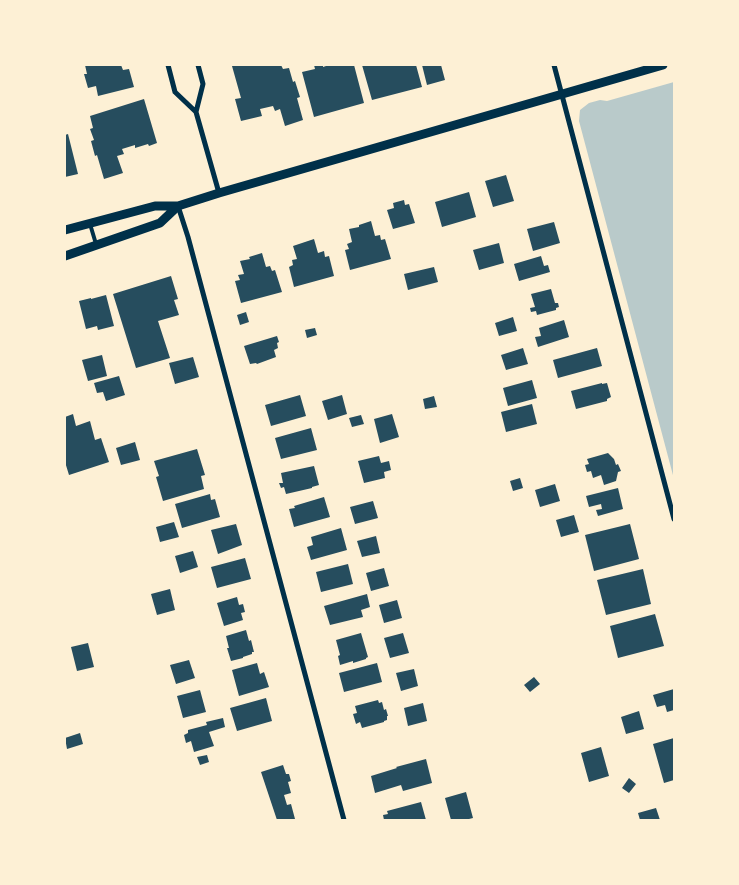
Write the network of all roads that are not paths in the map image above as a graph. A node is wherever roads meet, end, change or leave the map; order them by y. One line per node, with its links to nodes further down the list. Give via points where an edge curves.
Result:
1 (168, 65): 6 (street, via 175,92)
2 (198, 65): 6 (street, via 203,84)
3 (554, 65): 5 (street)
4 (663, 65): 5 (street)
5 (561, 95): 7 (street); 13 (street)
6 (196, 112): 7 (street)
7 (219, 193): 8 (street)
8 (178, 206): 9 (street, via 155,206); 11 (street, via 160,223); 14 (street)
9 (90, 224): 10 (street); 11 (lane)
10 (65, 230)
11 (97, 246): 12 (street)
12 (65, 256)
13 (674, 519)
14 (344, 820)

